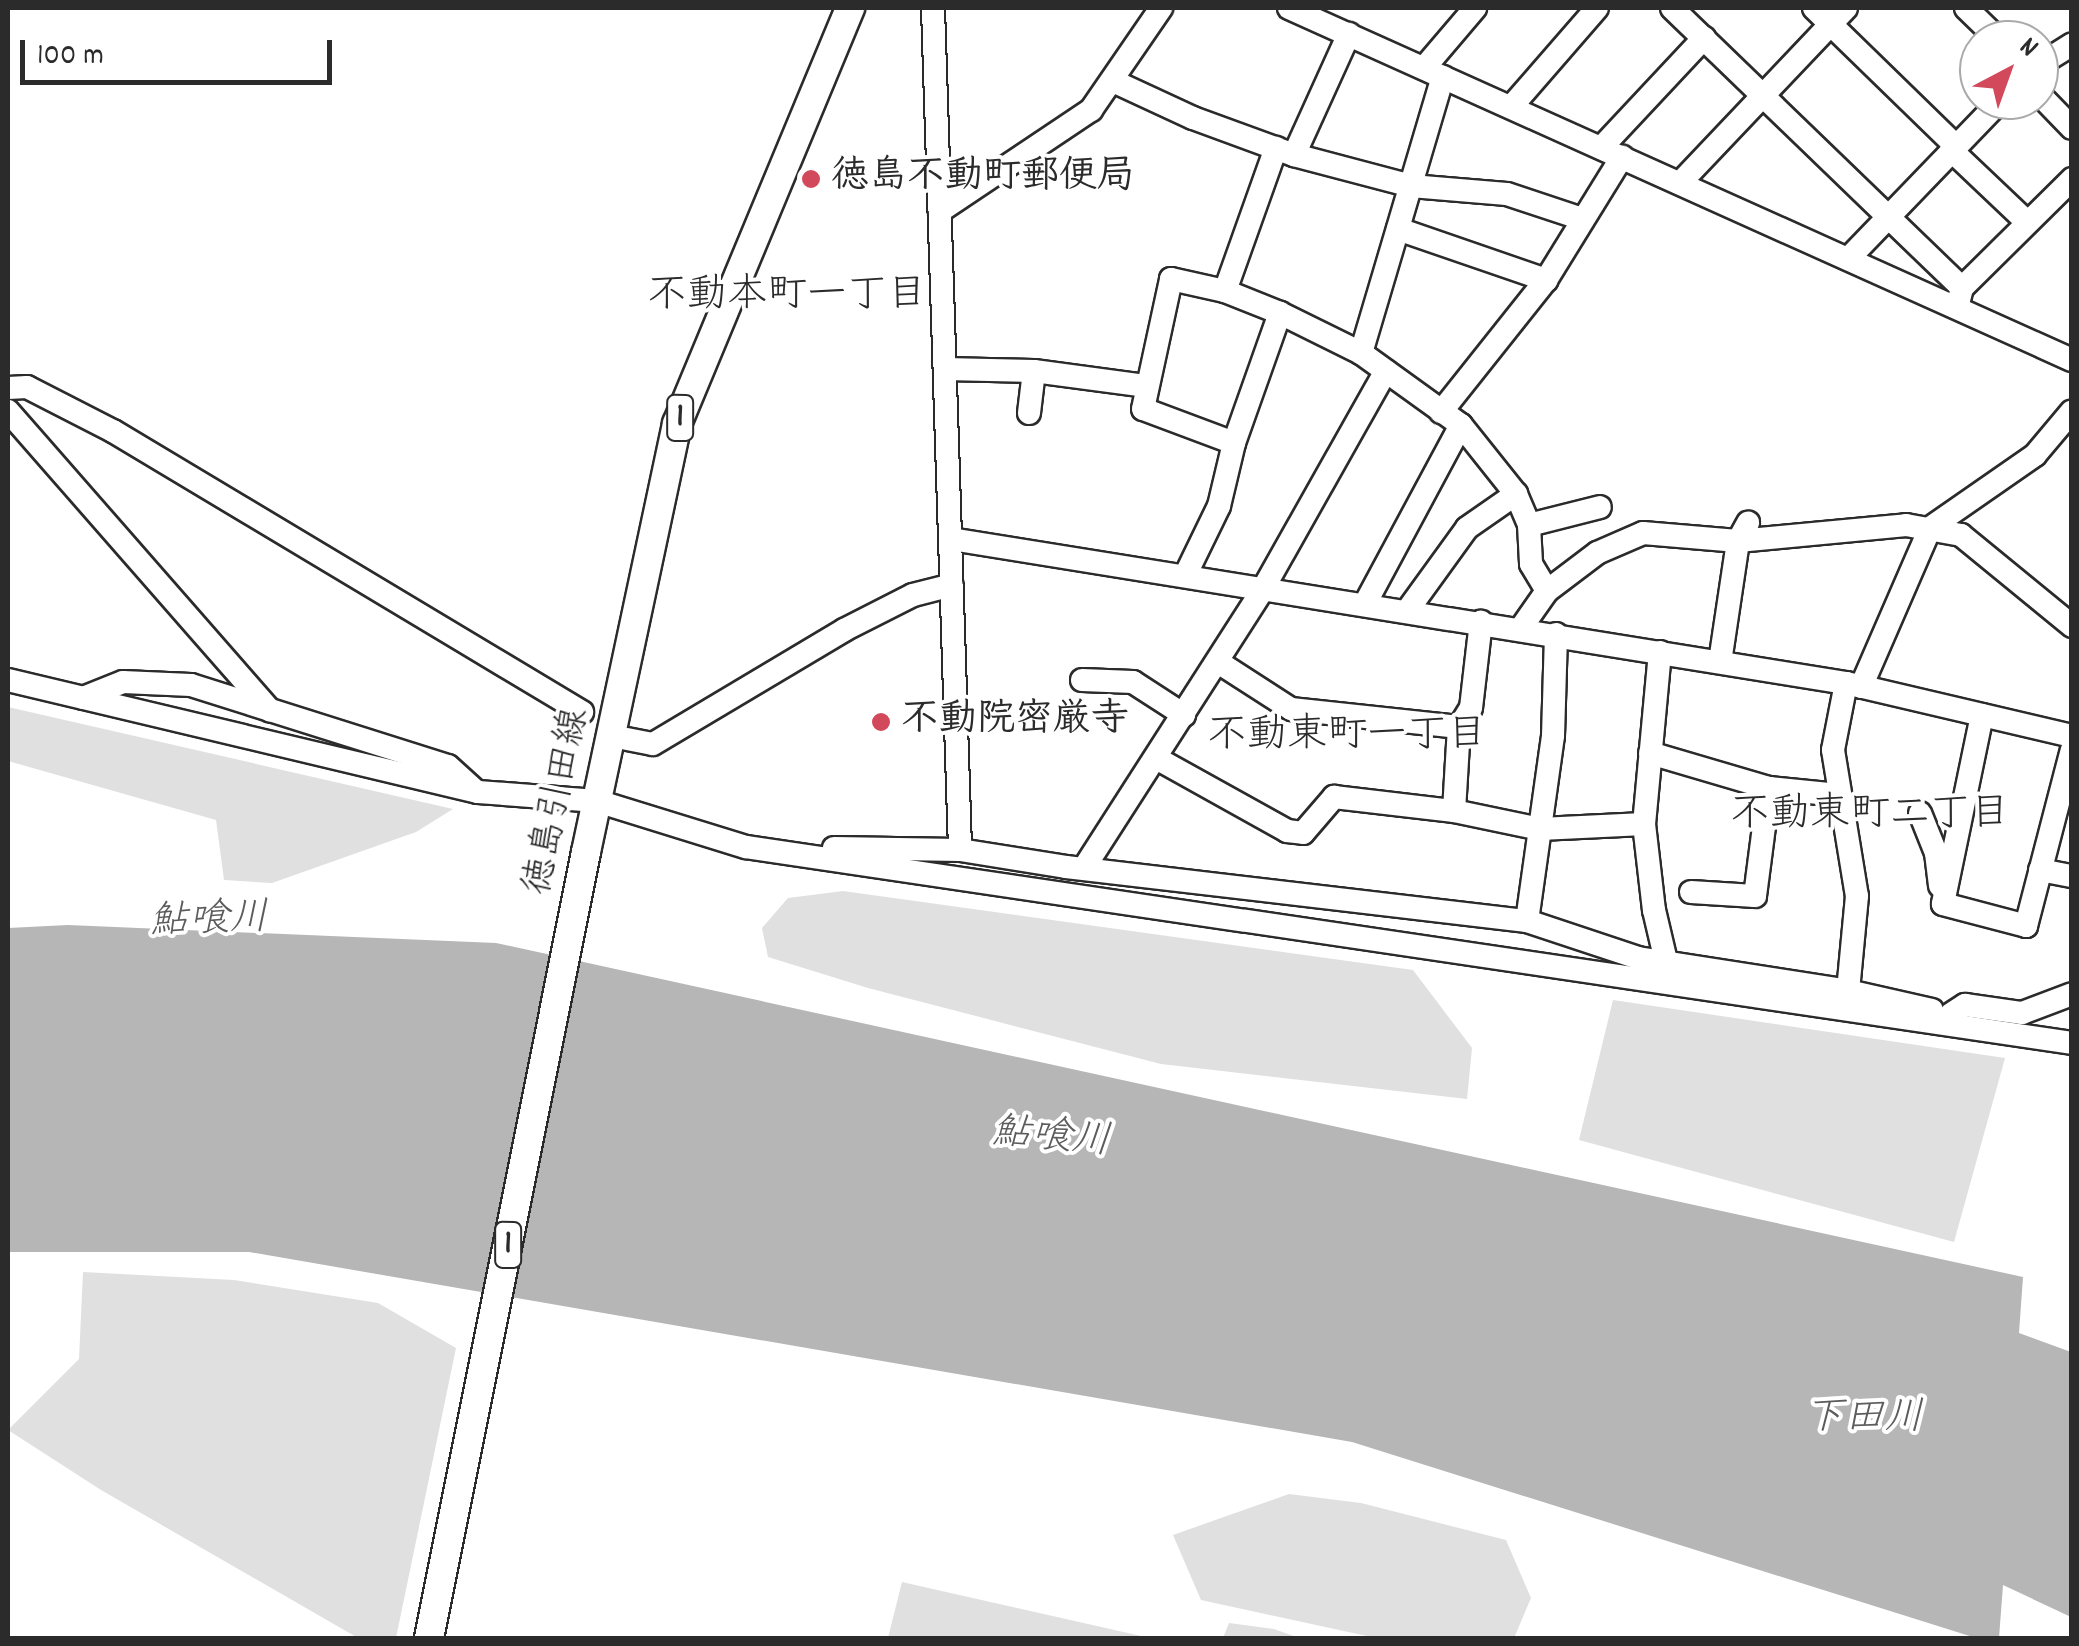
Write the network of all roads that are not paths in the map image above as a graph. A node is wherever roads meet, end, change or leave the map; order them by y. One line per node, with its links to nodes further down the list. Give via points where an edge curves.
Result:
1 (850, 8): 81 (main road, 徳島引田線 / 1, via 677,424)
2 (933, 8): 22 (street)
3 (1161, 8): 12 (street)
4 (1289, 8): 9 (street)
5 (1474, 8): 11 (street)
6 (1597, 8): 14 (street)
7 (1672, 8): 10 (street)
8 (1831, 13): 13 (street); 16 (street)
9 (1349, 34): 11 (street); 17 (street)
10 (1704, 38): 13 (street); 18 (street)
11 (1434, 73): 14 (street); 21 (street)
12 (1113, 81): 17 (street); 22 (street, via 1054,139)
13 (1763, 97): 20 (street); 23 (street)
14 (1511, 108): 18 (street)
15 (1981, 120): 16 (street)
16 (1954, 148): 23 (street); 25 (street)
17 (1285, 152): 21 (street); 29 (street)
18 (1612, 153): 20 (street); 24 (street)
19 (2072, 180): 25 (street)
20 (1680, 183): 27 (street)
21 (1410, 186): 24 (street, via 1507,194); 26 (street)
22 (940, 211): 34 (street)
23 (1887, 216): 27 (street); 30 (street)
24 (1582, 219): 28 (street)
25 (2027, 222): 30 (street)
26 (1398, 229): 28 (street); 32 (street)
27 (1848, 259): 30 (street)
28 (1546, 280): 41 (street)
29 (1226, 291): 31 (street); 37 (street, via 1171,280)
30 (1959, 298): 33 (street)
31 (1280, 313): 32 (street); 44 (street)
32 (1361, 354): 36 (street)
33 (2072, 360)
34 (946, 369): 35 (street); 50 (street)
35 (1034, 371): 37 (street); 42 (street)
36 (1386, 371): 41 (street); 53 (street)
37 (1148, 386): 44 (street, via 1142,408)
38 (8, 388): 69 (street, via 28,387 113,431)
39 (8, 411): 68 (street)
40 (2072, 411): 48 (street, via 2035,455)
41 (1441, 412): 43 (street)
42 (1029, 413)
43 (1461, 426): 45 (street); 55 (street)
44 (1234, 443): 51 (street, via 1219,506)
45 (1516, 494): 47 (street); 56 (street, via 1467,528)
46 (1600, 507): 47 (street)
47 (1528, 525): 54 (street, via 1531,564)
48 (1930, 528): 49 (street); 58 (street, via 1961,534); 66 (street)
49 (1743, 532): 54 (street, via 1642,533 1596,553); 63 (street)
50 (951, 539): 51 (street); 52 (street)
51 (1186, 576): 53 (street)
52 (952, 585): 74 (street, via 914,595 844,630 654,744); 87 (street)
53 (1263, 589): 55 (street); 62 (street)
54 (1547, 591): 59 (street)
55 (1365, 604): 56 (street)
56 (1407, 611): 57 (street)
57 (1481, 622): 59 (street); 72 (street, via 1471,708)
58 (2072, 626)
59 (1521, 628): 60 (street)
60 (1556, 634): 61 (street); 85 (street, via 1553,736)
61 (1660, 652): 63 (street); 76 (street)
62 (1218, 662): 71 (street); 72 (street, via 1291,709)
63 (1720, 662): 66 (street)
64 (8, 680): 67 (street)
65 (1082, 680): 71 (street, via 1133,682)
66 (1853, 685): 70 (street); 80 (street, via 1833,750)
67 (83, 698): 68 (street, via 123,682 191,686); 79 (street)
68 (270, 710): 79 (street, via 448,766)
69 (582, 712)
70 (1982, 715): 73 (street); 92 (street)
71 (1184, 716): 77 (street)
72 (1459, 727): 82 (street)
73 (2072, 736)
74 (627, 739)
75 (2072, 750): 89 (street)
76 (1650, 753): 78 (street); 84 (street)
77 (1156, 758): 82 (street, via 1287,831 1303,833 1334,797); 88 (street)
78 (1768, 788): 80 (street); 91 (street, via 1756,896)
79 (478, 792): 81 (street)
80 (1839, 795): 95 (street, via 1857,896)
81 (597, 801): 86 (street); 102 (main road, 徳島引田線 / 1)
82 (1454, 811): 85 (street)
83 (1920, 814): 92 (street, via 1936,853)
84 (1644, 824): 85 (street); 94 (street)
85 (1540, 829): 93 (street)
86 (746, 847): 87 (street); 99 (street)
87 (960, 850): 88 (street)
88 (1084, 868): 93 (street)
89 (2040, 870): 90 (street); 92 (street, via 2026,926)
90 (2072, 876)
91 (1691, 892)
92 (1943, 904)
93 (1527, 921): 94 (street)
94 (1666, 961): 95 (street)
95 (1848, 991): 97 (street)
96 (2072, 994): 97 (street, via 2022,1013 1965,1005)
97 (1951, 1014): 99 (street)
98 (2072, 1022): 100 (street)
99 (1982, 1031): 100 (street)
100 (2030, 1036): 101 (street)
101 (2072, 1043)
102 (429, 1638)

